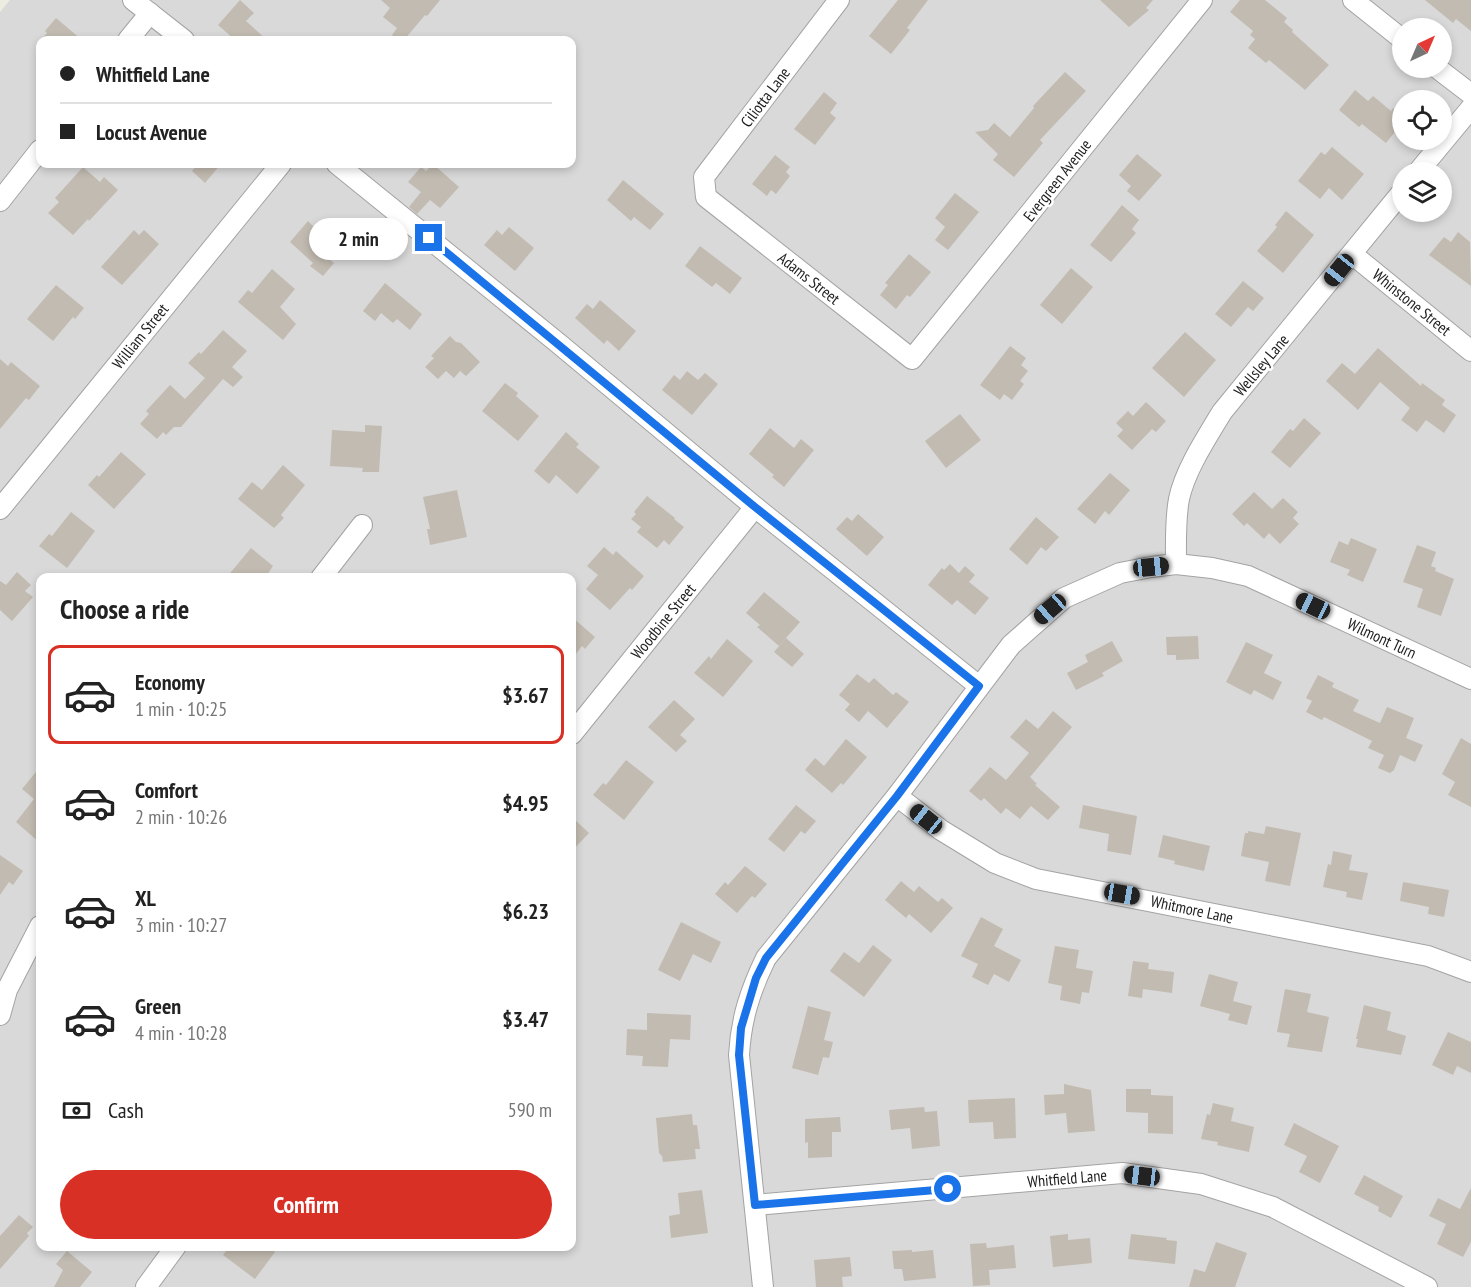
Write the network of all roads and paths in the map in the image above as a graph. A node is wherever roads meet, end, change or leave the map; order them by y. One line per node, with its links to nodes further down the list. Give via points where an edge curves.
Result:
1 (133, 0): 5 (street)
2 (839, 0): 16 (street, Ciliotta Lane, via 704,177)
3 (1202, 0): 21 (street, Evergreen Avenue)
4 (1353, 0): 6 (street)
5 (150, 14): 7 (street); 8 (street)
6 (1392, 31)
7 (131, 36)
8 (179, 36)
9 (1450, 78): 10 (street)
10 (1471, 94)
11 (1471, 108): 13 (street)
12 (36, 155): 17 (street)
13 (1426, 162)
14 (278, 168): 23 (street, William Street)
15 (342, 168): 22 (street)
16 (706, 197): 21 (street, Adams Street)
17 (0, 201)
18 (1392, 204): 19 (street, Wellsley Lane)
19 (1352, 254): 20 (street, Whinstone Street); 25 (street, Wellsley Lane, via 1222,412 1202,445 1179,497)
20 (1471, 351)
21 (912, 359)
22 (755, 507): 28 (street); 29 (street, Woodbine Street)
23 (0, 509)
24 (362, 525): 26 (street)
25 (1176, 564): 27 (street, Wilmont Turn, via 1248,576); 28 (street, Wilmont Turn, via 1120,573 1064,598 1011,645)
26 (325, 573)
27 (1471, 679)
28 (979, 686): 30 (street, Wilmont Turn)
29 (576, 729)
30 (897, 796): 32 (street, Whitmore Lane, via 940,830 986,858 1036,879 1428,956); 34 (street, Wilmont Turn, via 766,958 749,997 739,1055)
31 (36, 934): 33 (street, via 7,990)
32 (1471, 972)
33 (0, 1015)
34 (755, 1205): 37 (street, Wilmont Turn); 38 (street, Whitfield Lane, via 1122,1173 1201,1184 1273,1207)
35 (172, 1251): 36 (street)
36 (146, 1287)
37 (763, 1287)
38 (1427, 1287)

